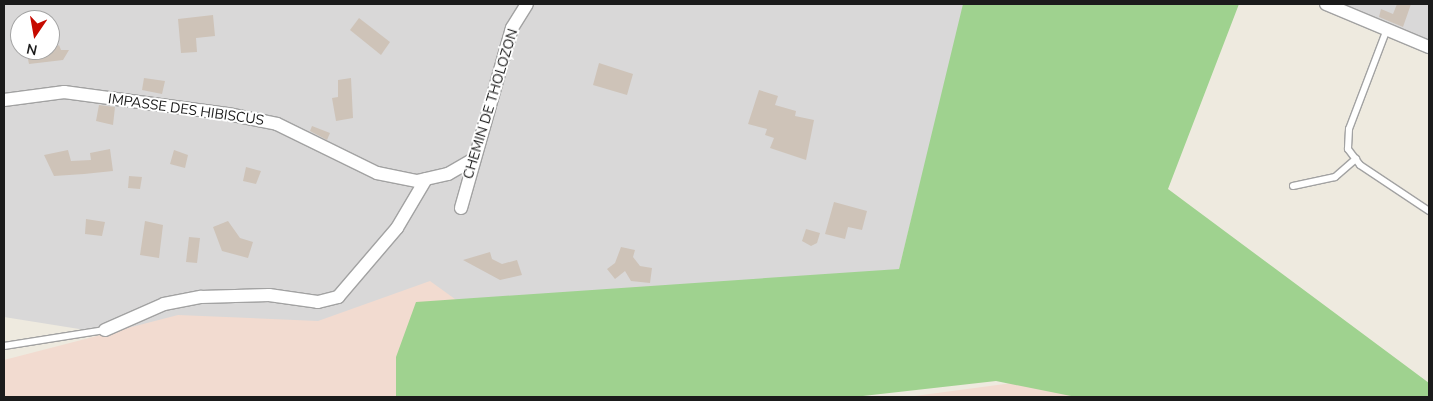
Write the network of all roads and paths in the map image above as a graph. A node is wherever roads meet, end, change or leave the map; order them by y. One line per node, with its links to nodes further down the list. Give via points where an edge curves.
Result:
1 (527, 4): 7 (street, CHEMIN DE THOLOZON, via 512,28 480,147)
2 (1326, 4): 3 (street)
3 (1387, 29): 4 (street); 6 (lane, via 1349,129 1348,149)
4 (1429, 47)
5 (4, 100): 8 (street, IMPASSE DES HIBISCUS, via 64,92 228,114 277,124 377,173 417,181)
6 (1356, 159): 9 (lane, via 1335,177); 11 (lane)
7 (472, 160): 8 (street, IMPASSE DES HIBISCUS, via 448,174); 10 (street, CHEMIN DE THOLOZON)
8 (426, 179): 12 (street, via 397,228 338,297 318,302 270,295 200,297 164,304)
9 (1293, 186)
10 (461, 208)
11 (1429, 211)
12 (105, 330): 13 (lane)
13 (4, 346)

